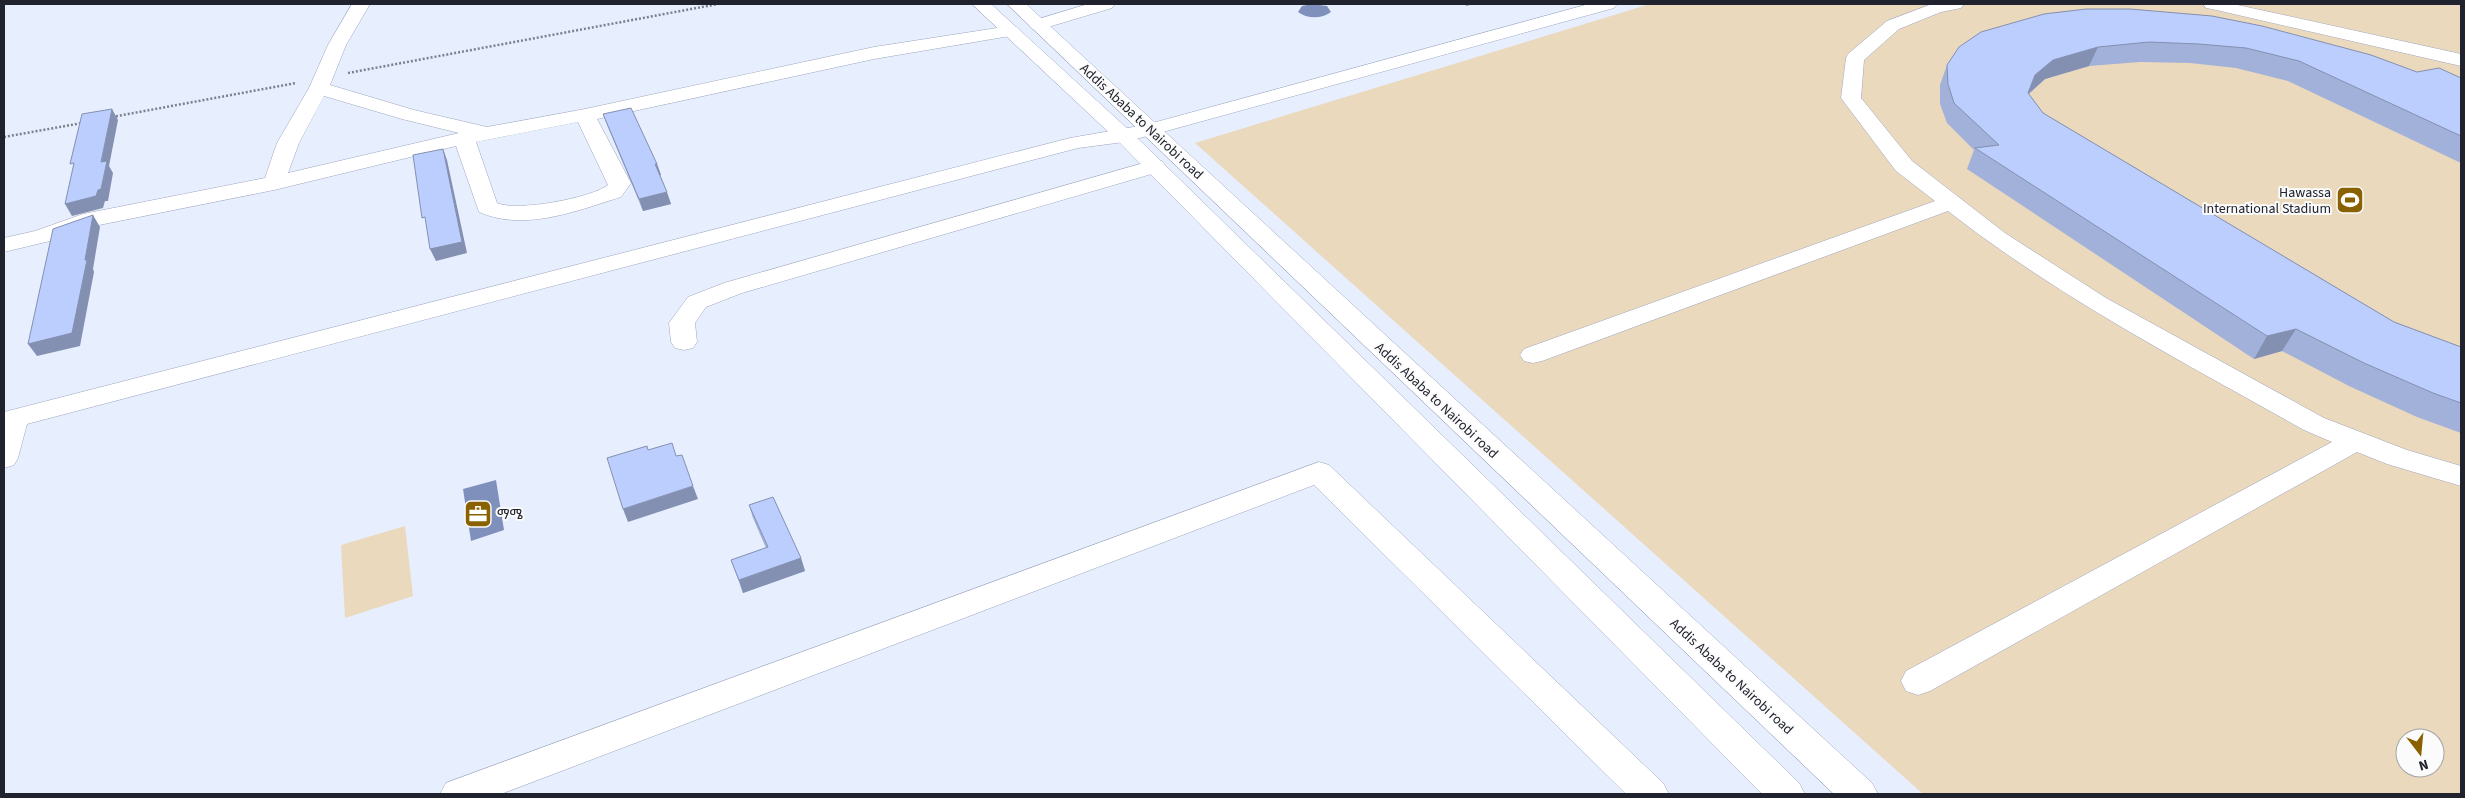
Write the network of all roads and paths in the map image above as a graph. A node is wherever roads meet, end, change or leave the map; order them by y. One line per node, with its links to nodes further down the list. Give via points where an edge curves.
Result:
1 (361, 4): 13 (main road, via 337,45)
2 (718, 4): 13 (path)
3 (981, 4): 11 (main road, Addis Ababa to Nairobi road)
4 (1016, 4): 10 (main road, Addis Ababa to Nairobi road)
5 (1106, 4): 10 (main road)
6 (1556, 4): 17 (main road)
7 (1608, 4): 17 (main road)
8 (1956, 4): 23 (main road, via 1936,8 1893,25 1855,58 1851,98 1904,166)
9 (2212, 4): 12 (main road)
10 (1038, 25): 17 (main road, Addis Ababa to Nairobi road)
11 (1010, 31): 14 (main road, via 874,53); 17 (main road, Addis Ababa to Nairobi road)
12 (2461, 60)
13 (321, 83): 15 (path); 18 (main road, via 409,115); 22 (main road, via 288,144)
14 (585, 115): 18 (main road); 20 (main road, via 620,183 618,188 546,212 494,212 486,207)
15 (110, 118)
16 (91, 121): 19 (path)
17 (1132, 127): 21 (main road, Addis Ababa to Nairobi road); 27 (main road); 35 (main road, Addis Ababa to Nairobi road, via 1510,469)
18 (487, 133): 20 (main road)
19 (4, 137)
20 (464, 138): 22 (main road)
21 (1154, 166): 25 (main road, via 733,288 697,302 682,323); 34 (main road, Addis Ababa to Nairobi road)
22 (274, 183): 24 (main road, via 83,221)
23 (1950, 203): 26 (main road); 28 (main road, via 1997,238 2097,303 2314,424)
24 (4, 245)
25 (684, 342)
26 (1533, 356)
27 (10, 420): 29 (main road)
28 (2355, 441): 30 (main road); 31 (main road)
29 (4, 458)
30 (2461, 476)
31 (1918, 680)
32 (459, 794): 33 (main road, via 1319,472)
33 (1650, 794)
34 (1786, 794)
35 (1859, 794)

